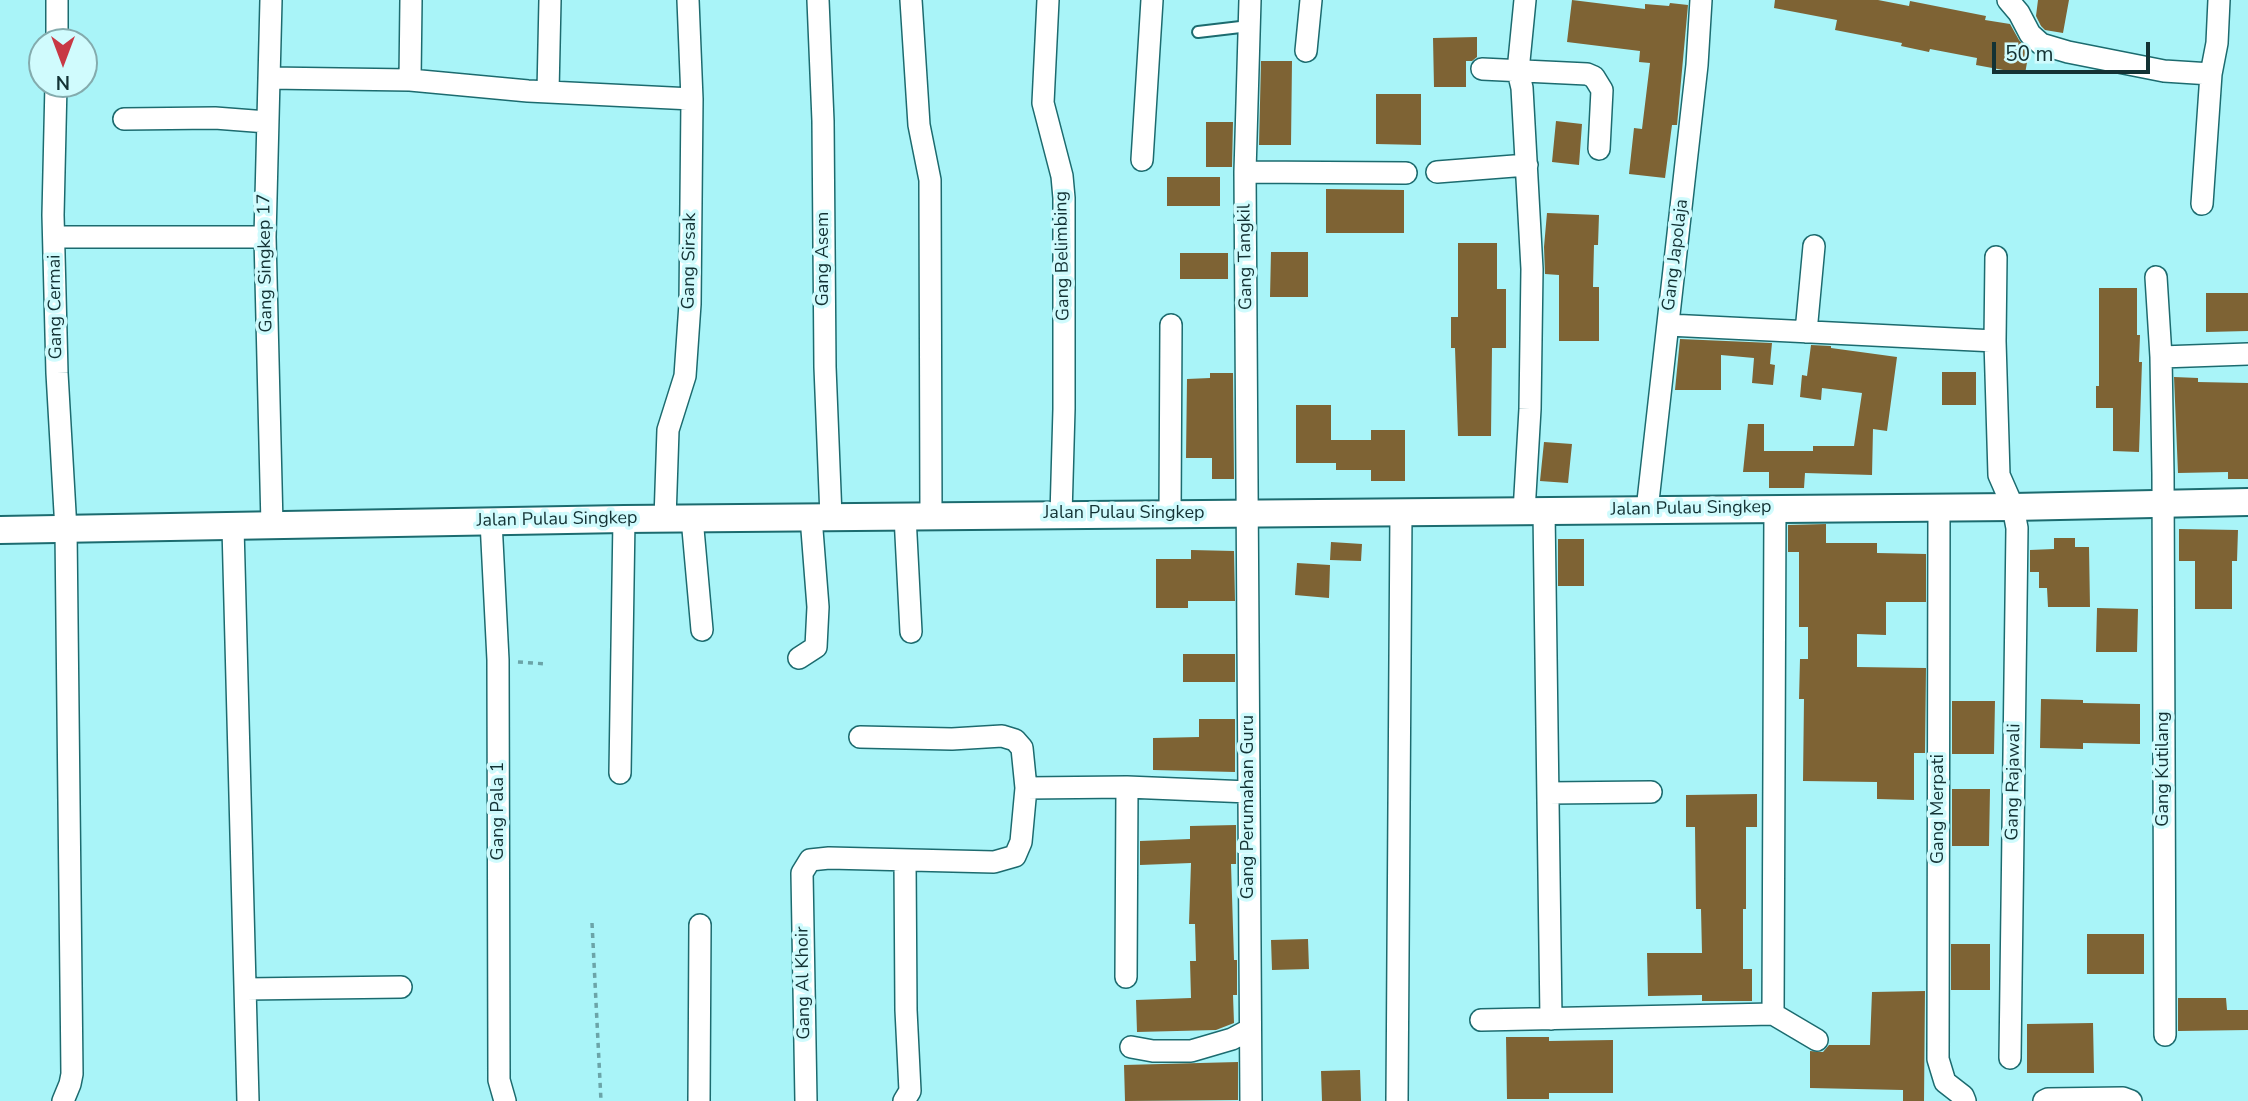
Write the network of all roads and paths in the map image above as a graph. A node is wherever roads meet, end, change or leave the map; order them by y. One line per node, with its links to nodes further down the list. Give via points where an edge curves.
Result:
1 (57, 0): 17 (street)
2 (271, 0): 23 (street, Gang Singkep 17)
3 (411, 0): 24 (street)
4 (551, 0): 25 (street)
5 (688, 0): 27 (street, Gang Sirsak)
6 (818, 0): 61 (street, Gang Asem, via 825,367)
7 (911, 0): 58 (street, via 919,125 930,180)
8 (1048, 0): 59 (street, Gang Belimbing, via 1043,103 1064,198)
9 (1152, 0): 31 (street)
10 (1250, 0): 16 (street, Gang Tangkil)
11 (1311, 0): 19 (street)
12 (1525, 0): 21 (street)
13 (1701, 0): 42 (street, Gang Japolaja, via 1698,65)
14 (2008, 0): 22 (street, via 2041,44 2164,71)
15 (2219, 0): 22 (street)
16 (1248, 26): 18 (lane); 33 (street, Gang Tangkil)
17 (57, 28)
18 (1198, 32)
19 (1306, 51)
20 (1482, 69): 21 (street)
21 (1518, 71): 30 (street, via 1594,77 1602,90); 32 (street)
22 (2211, 74): 36 (street)
23 (269, 78): 24 (street); 29 (street, Gang Singkep 17)
24 (410, 80): 25 (street)
25 (548, 92): 27 (street)
26 (56, 98): 37 (street, Gang Cermai)
27 (692, 99): 64 (street, Gang Sirsak, via 690,304 685,376 667,430)
28 (124, 119): 29 (street)
29 (267, 122): 38 (street, Gang Singkep 17)
30 (1599, 149)
31 (1142, 160)
32 (1527, 165): 34 (street); 55 (street)
33 (1245, 172): 35 (street); 56 (street, Gang Tangkil)
34 (1437, 172)
35 (1406, 173)
36 (2202, 204)
37 (54, 237): 38 (street); 69 (street, Gang Cermai)
38 (265, 237): 66 (street, Gang Singkep 17)
39 (1814, 246): 44 (street)
40 (1996, 257): 45 (street, Gang Rajawali)
41 (2156, 276): 47 (street, Gang Kutilang)
42 (1668, 324): 44 (street); 53 (street, Gang Japolaja)
43 (1171, 325): 57 (street)
44 (1806, 332): 45 (street)
45 (1995, 341): 51 (street, Gang Rajawali, via 1999,475)
46 (2248, 354): 47 (street)
47 (2161, 357): 49 (street, Gang Kutilang)
48 (2248, 502): 49 (street, Jalan Pulau Singkep)
49 (2163, 504): 51 (street, Jalan Pulau Singkep); 92 (street, Gang Kutilang)
50 (1939, 506): 51 (street, Jalan Pulau Singkep); 52 (street, Jalan Pulau Singkep); 105 (street, Gang Merpati, via 1938,1059 1945,1082)
51 (2013, 507): 95 (street, Gang Rajawali, via 2017,528)
52 (1775, 508): 53 (street, Jalan Pulau Singkep); 88 (street)
53 (1647, 510): 55 (street, Jalan Pulau Singkep)
54 (1406, 512): 55 (street, Jalan Pulau Singkep); 56 (street, Jalan Pulau Singkep); 104 (street)
55 (1534, 512): 81 (street)
56 (1249, 513): 57 (street, Jalan Pulau Singkep); 79 (street, Gang Perumahan Guru)
57 (1170, 514): 59 (street, Jalan Pulau Singkep)
58 (931, 515): 59 (street, Jalan Pulau Singkep); 60 (street, Jalan Pulau Singkep)
59 (1061, 515)
60 (905, 516): 61 (street, Jalan Pulau Singkep); 71 (street)
61 (821, 517): 62 (street, Jalan Pulau Singkep); 72 (street, Gang Asem, via 816,647)
62 (692, 518): 64 (street, Jalan Pulau Singkep); 70 (street)
63 (624, 519): 64 (street, Jalan Pulau Singkep); 65 (street, Jalan Pulau Singkep); 76 (street)
64 (665, 519)
65 (491, 521): 66 (street, Jalan Pulau Singkep); 73 (street, Gang Pala 1)
66 (272, 525): 67 (street, Jalan Pulau Singkep)
67 (233, 527): 69 (street, Jalan Pulau Singkep); 87 (street)
68 (0, 530): 69 (street, Jalan Pulau Singkep)
69 (66, 530): 96 (street, Gang Cermai, via 72,1074)
70 (702, 629)
71 (911, 632)
72 (799, 658)
73 (498, 660): 74 (path); 98 (street, Gang Pala 1, via 499,1080)
74 (547, 664)
75 (860, 737): 78 (street, via 1002,736 1022,748)
76 (620, 774)
77 (1126, 787): 78 (street); 79 (street); 85 (street)
78 (1027, 788): 82 (street, via 1015,856 994,862)
79 (1249, 792): 91 (street, Gang Perumahan Guru)
80 (1651, 792): 81 (street)
81 (1548, 793): 89 (street)
82 (905, 861): 101 (street, Gang Al Khoir, via 810,860 802,873); 102 (street, via 910,1091)
83 (592, 923): 99 (path)
84 (700, 925): 100 (street)
85 (1126, 977)
86 (401, 987): 87 (street)
87 (246, 989): 97 (street)
88 (1773, 1014): 89 (street); 93 (street)
89 (1551, 1019): 90 (street)
90 (1481, 1020)
91 (1249, 1030): 94 (street, via 1191,1051); 103 (street, Gang Perumahan Guru)
92 (2165, 1035)
93 (1817, 1040)
94 (1131, 1047)
95 (2010, 1058)
96 (63, 1101)
97 (248, 1101)
98 (505, 1101)
99 (601, 1101)
100 (699, 1101)
101 (806, 1101)
102 (904, 1101)
103 (1251, 1101)
104 (1397, 1101)
105 (1965, 1101)
106 (2044, 1101): 107 (street)
107 (2131, 1101)

